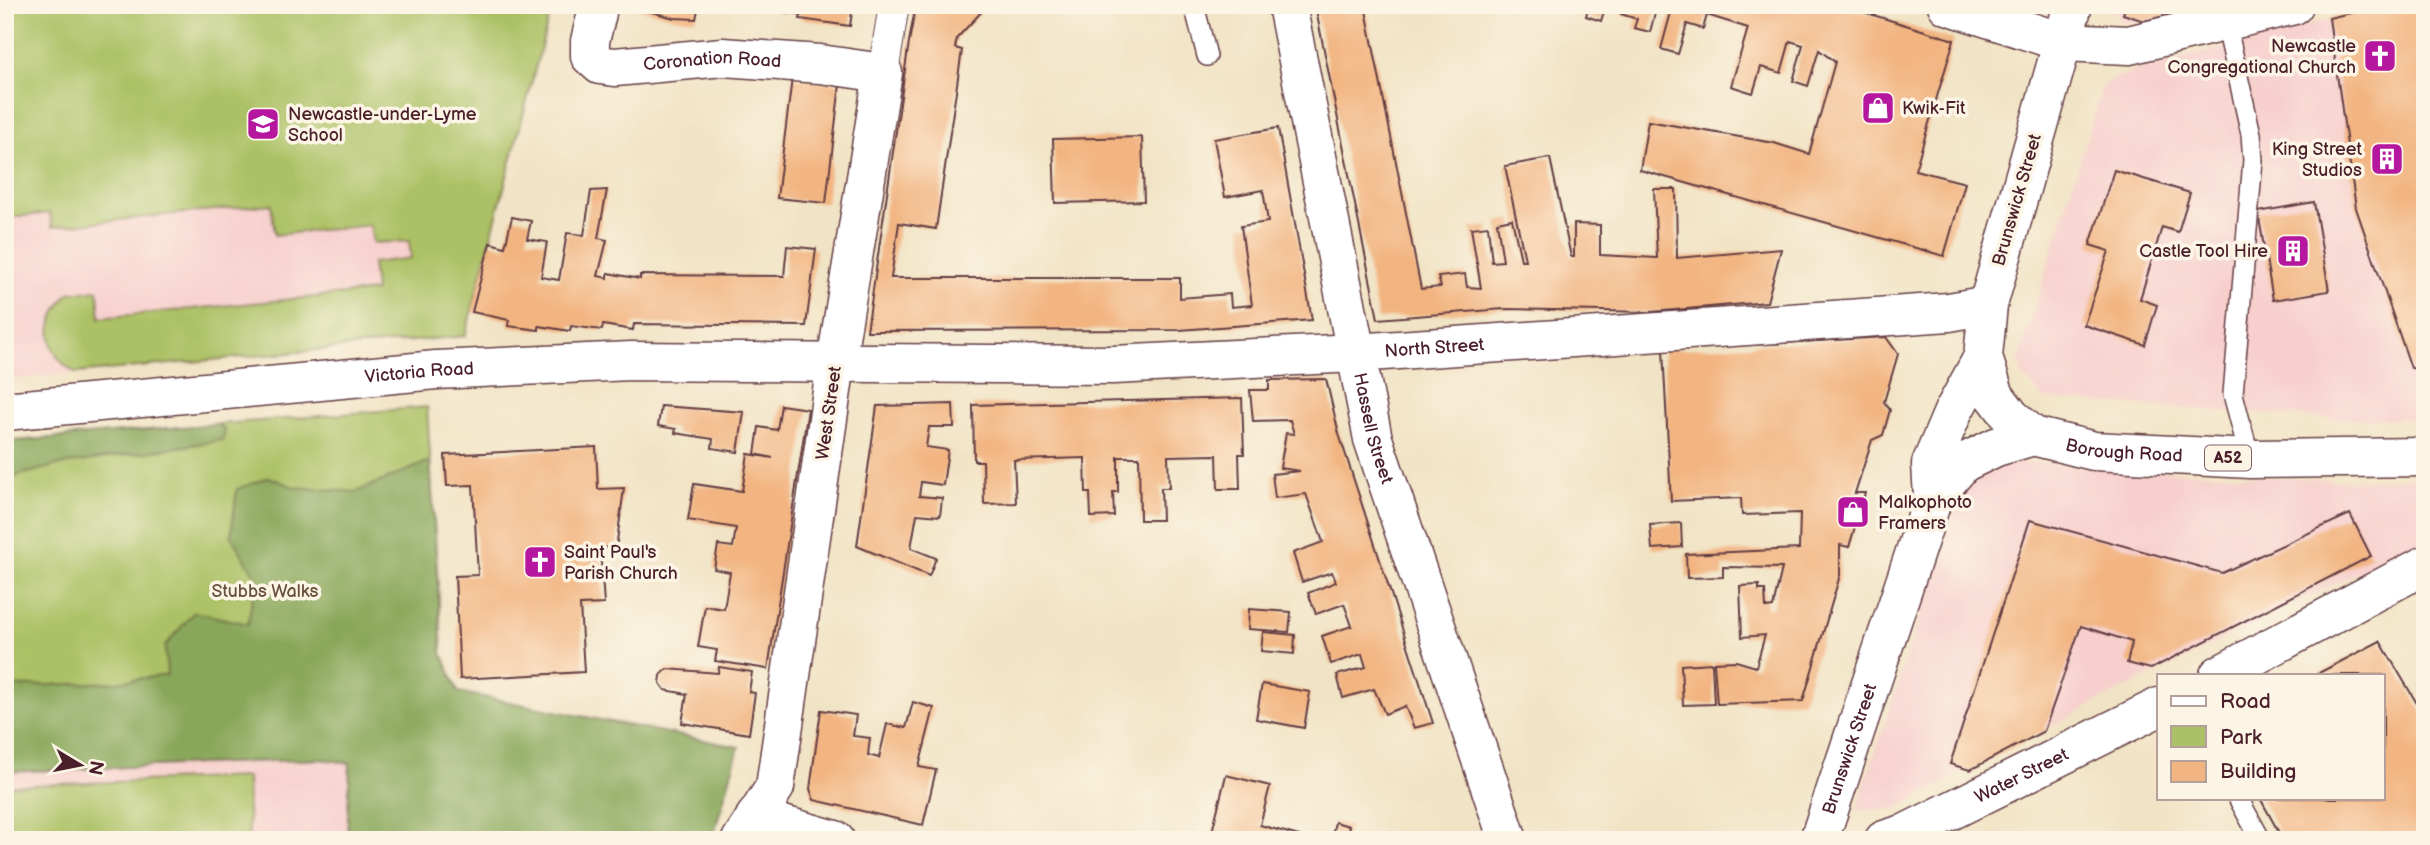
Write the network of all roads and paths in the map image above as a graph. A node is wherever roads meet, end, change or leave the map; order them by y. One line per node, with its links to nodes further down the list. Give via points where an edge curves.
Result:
1 (894, 5): 11 (street, West Street)
2 (1194, 5): 10 (lane)
3 (1287, 5): 13 (main road, Hassell Street)
4 (1947, 5): 9 (main road)
5 (2073, 5): 9 (main road, Brunswick Street / A52)
6 (2294, 5): 8 (main road)
7 (597, 13): 11 (main road, Coronation Road, via 590,56 600,65 723,57)
8 (2226, 23): 9 (main road, via 2129,45); 20 (lane, via 2253,160 2232,394)
9 (2062, 42): 12 (main road, Brunswick Street / A52)
10 (1207, 55)
11 (883, 73): 15 (main road, West Street)
12 (1988, 304): 13 (main road, North Street, via 1949,312); 14 (main road, Brunswick Street / A52)
13 (1355, 353): 15 (main road, North Street, via 1113,365); 28 (main road, Hassell Street, via 1373,439)
14 (1983, 357): 16 (main road, Brunswick Street / A52); 21 (main road, A52, via 1931,464)
15 (836, 363): 17 (main road, Victoria Road, via 631,361 436,370); 26 (main road, West Street, via 775,788)
16 (1995, 396): 18 (main road, Borough Road / A52)
17 (5, 411)
18 (2033, 436): 20 (main road, Borough Road / A52, via 2094,451); 21 (main road, A52, via 1963,463)
19 (2425, 457): 20 (main road, Borough Road / A52)
20 (2250, 459)
21 (1933, 498): 29 (main road, Brunswick Street / A52)
22 (2425, 565): 23 (main road)
23 (2221, 674)
24 (2157, 708): 30 (main road, Water Street)
25 (2239, 800): 31 (lane)
26 (748, 829): 27 (main road)
27 (835, 840)
28 (1508, 840)
29 (1819, 840)
30 (1884, 840)
31 (2261, 840)

